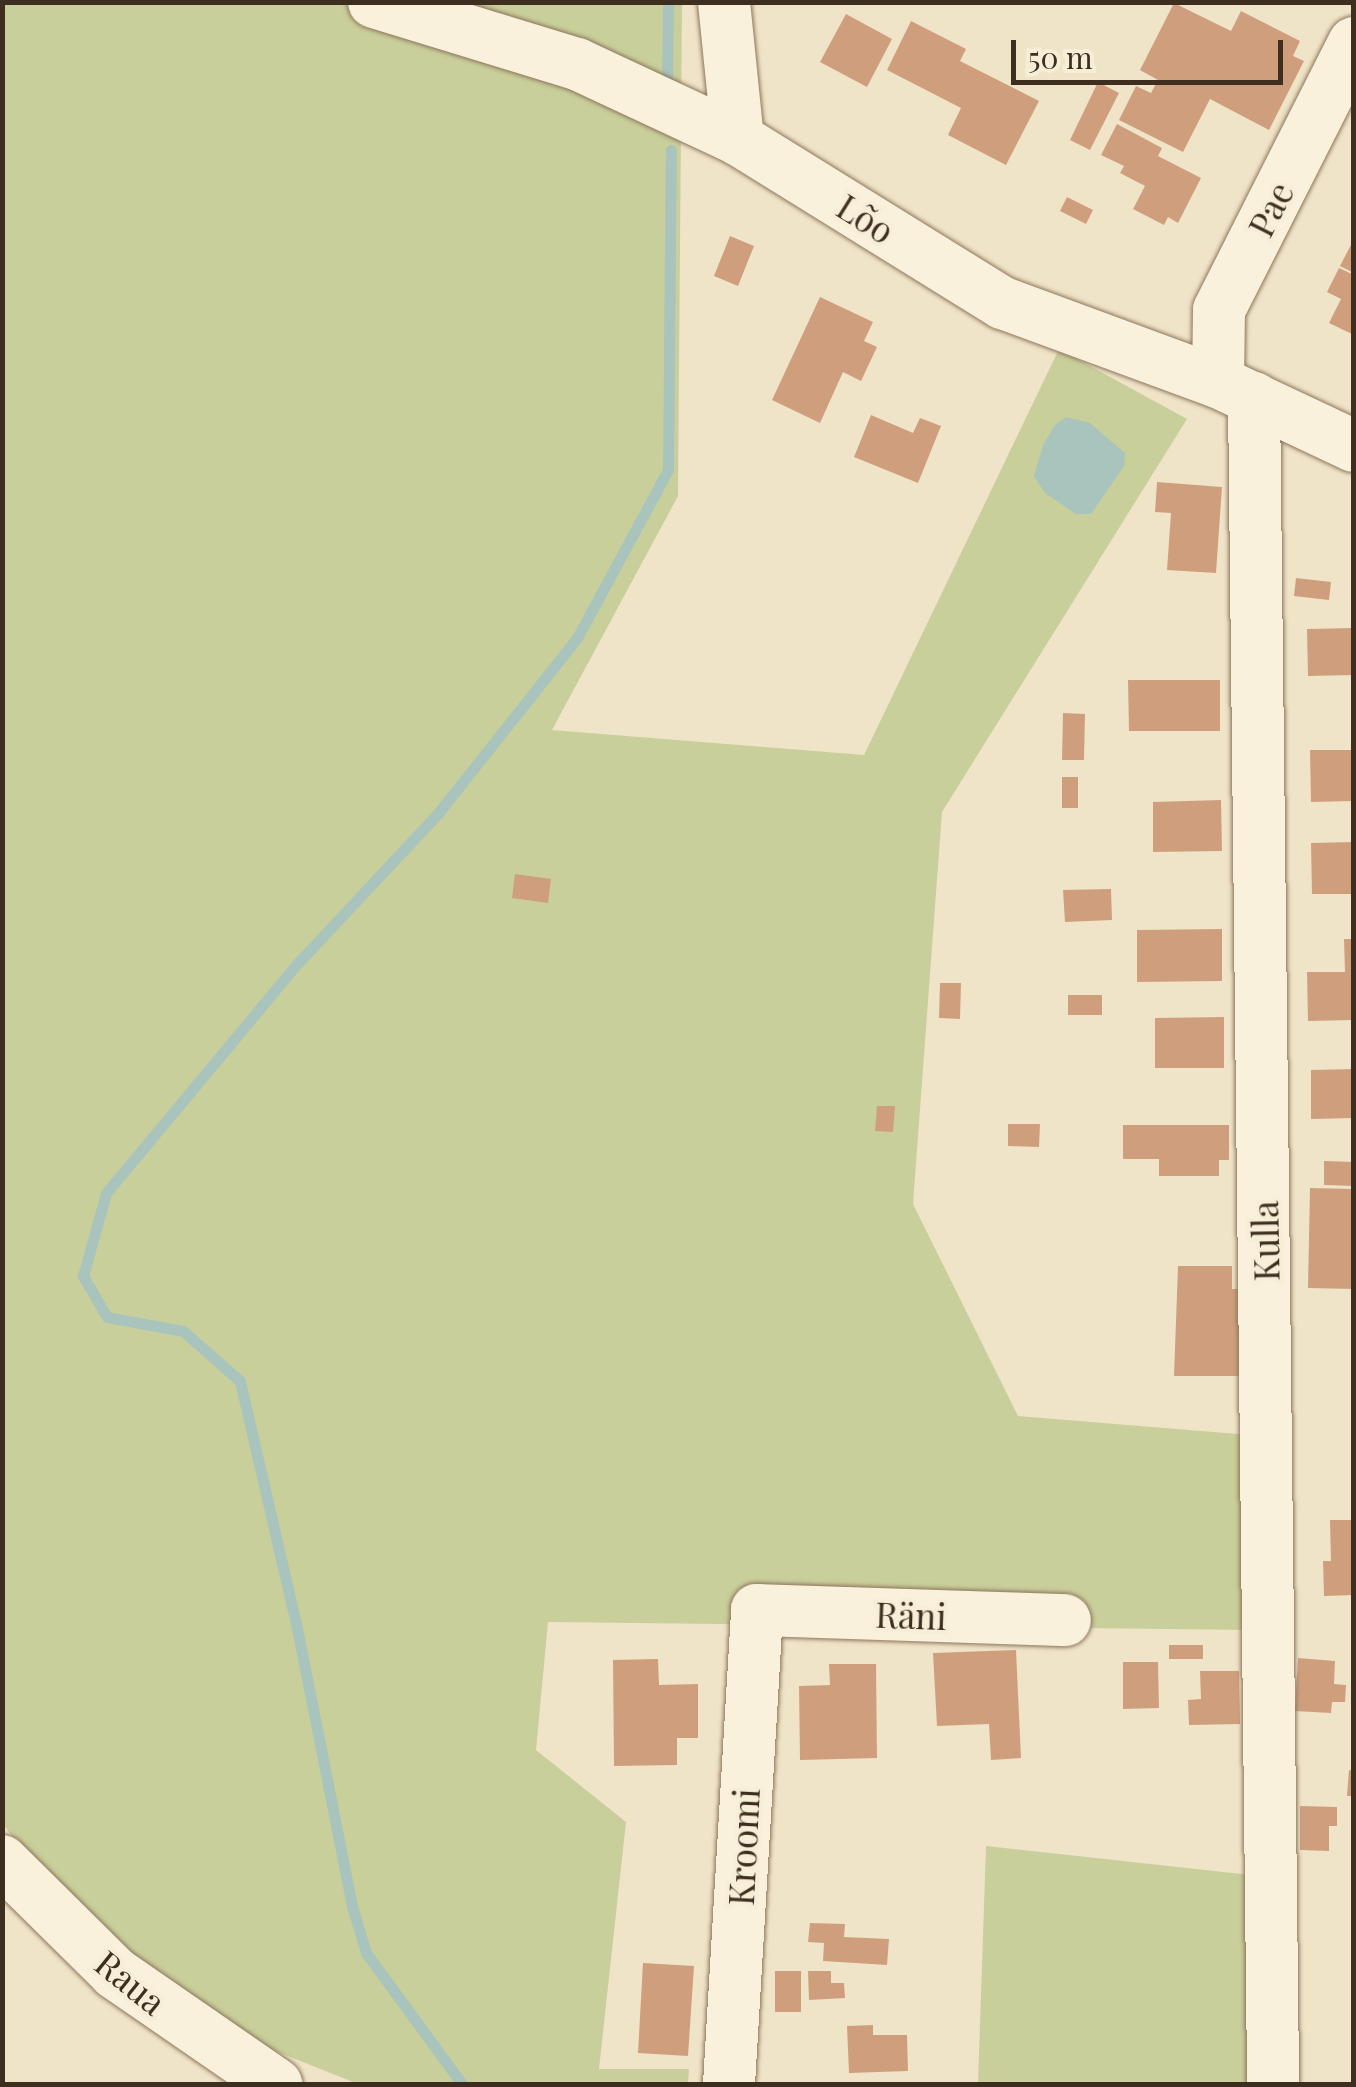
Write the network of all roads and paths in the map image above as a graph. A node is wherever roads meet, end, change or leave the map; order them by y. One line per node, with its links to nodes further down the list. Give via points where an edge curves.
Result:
1 (374, 2): 4 (street, Lõo, via 577,64)
2 (724, 2): 4 (street)
3 (1354, 43): 5 (street, Pae, via 1219,310)
4 (738, 139): 5 (street, Lõo, via 1004,303)
5 (1236, 390): 6 (street, Lõo); 12 (street, Kulla)
6 (1354, 446)
7 (757, 1610): 8 (street, Räni); 11 (street, Kroomi)
8 (1065, 1620)
9 (2, 1860): 10 (street, Raua, via 116,1973)
10 (276, 2084)
11 (730, 2084)
12 (1273, 2084)

